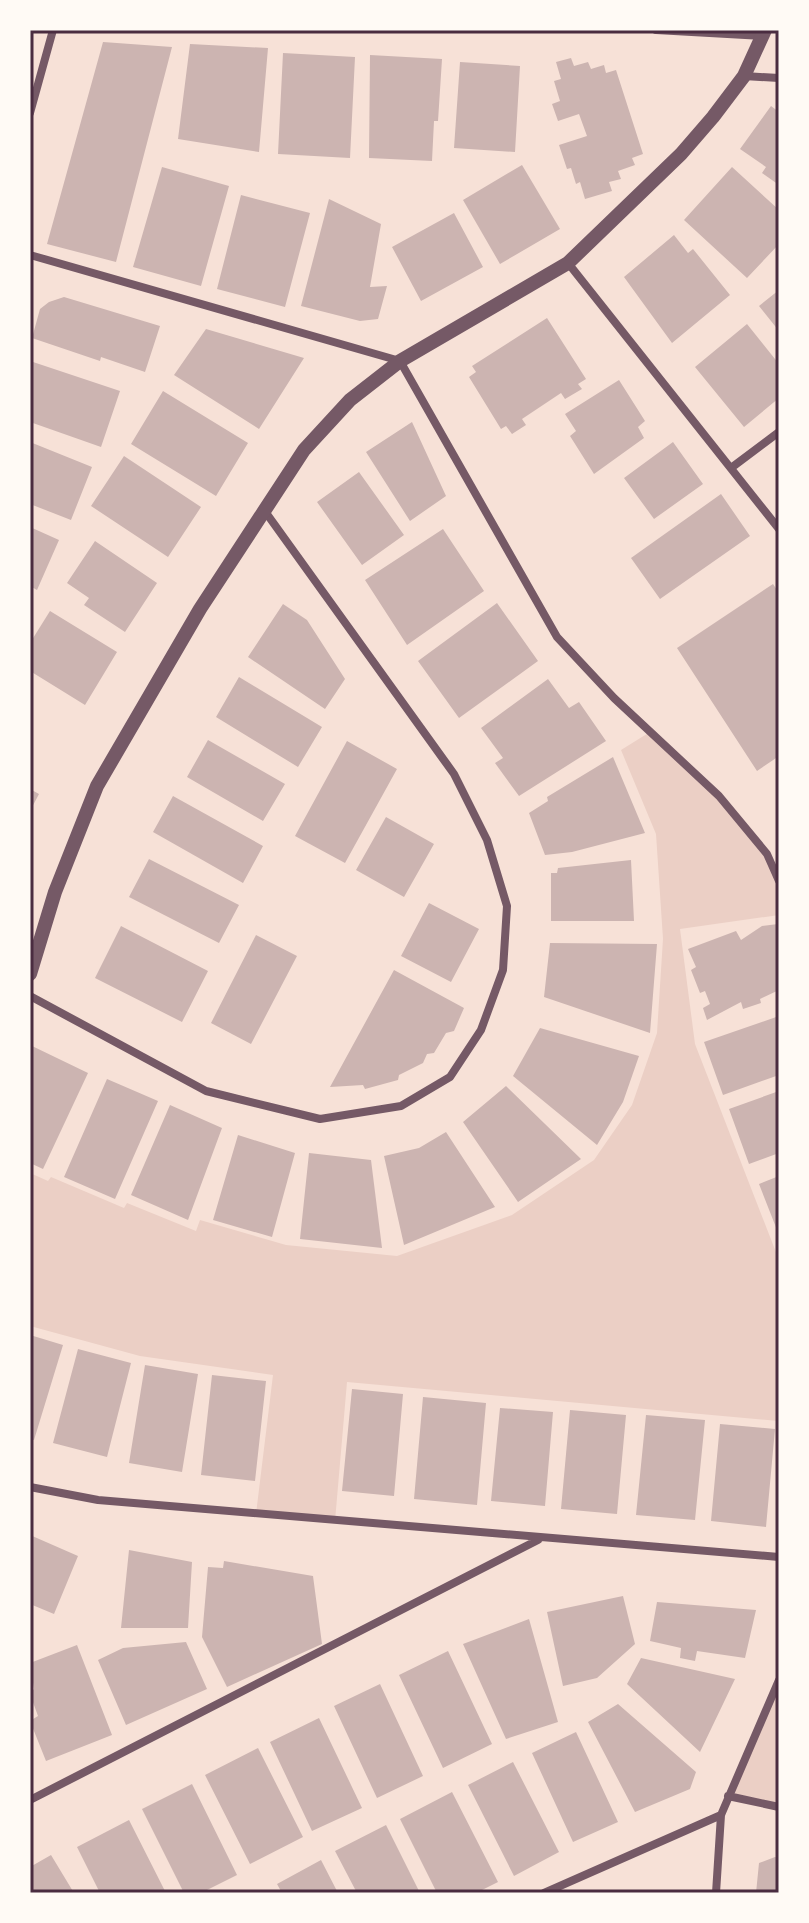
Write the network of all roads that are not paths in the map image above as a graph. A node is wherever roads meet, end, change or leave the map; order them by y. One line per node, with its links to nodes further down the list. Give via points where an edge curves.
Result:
1 (53, 30): 6 (street)
2 (656, 30): 3 (street)
3 (764, 33): 4 (street)
4 (744, 76): 5 (street); 8 (street, via 681,154)
5 (779, 78)
6 (30, 113)
7 (30, 255): 9 (street)
8 (568, 263): 9 (street); 11 (street)
9 (400, 361): 12 (street, via 350,400 304,450); 14 (street, via 557,637 719,796 767,854)
10 (779, 432): 11 (street)
11 (731, 468): 13 (street)
12 (264, 510): 15 (street, via 97,786); 16 (street, via 454,774 487,840 507,906 503,970 481,1030 450,1077 401,1106 320,1119 206,1091)
13 (779, 529)
14 (779, 881)
15 (30, 974)
16 (30, 996)
17 (30, 1487): 18 (street, via 98,1500)
18 (539, 1540): 19 (street); 22 (street)
19 (779, 1557)
20 (779, 1680): 21 (street)
21 (728, 1796): 23 (street); 24 (street)
22 (30, 1800)
23 (779, 1807)
24 (721, 1815): 25 (street); 26 (street)
25 (544, 1893)
26 (716, 1893)

